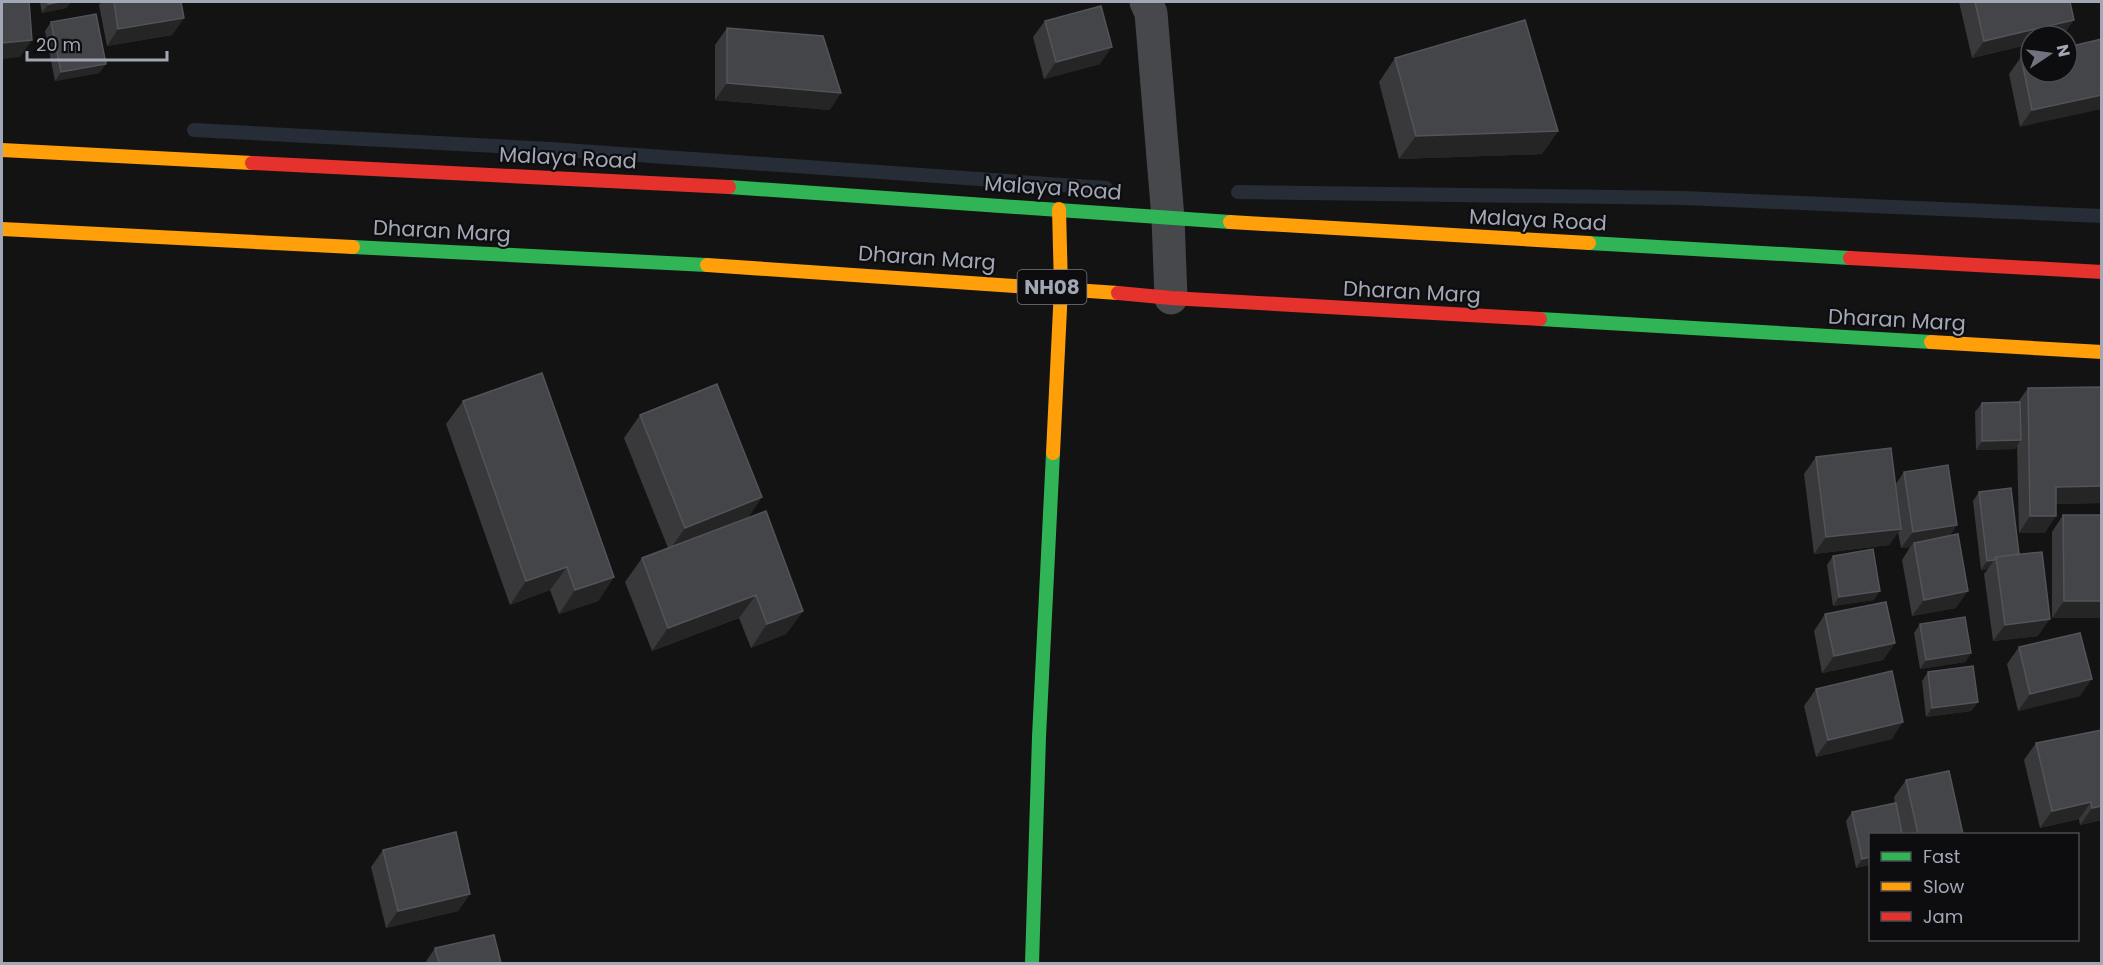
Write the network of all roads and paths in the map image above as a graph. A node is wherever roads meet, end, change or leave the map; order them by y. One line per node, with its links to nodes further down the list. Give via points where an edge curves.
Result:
1 (1146, 2): 4 (street, via 1151,13)
2 (2, 150): 3 (main road, Malaya Road, via 758,188)
3 (1059, 209): 4 (main road, Malaya Road); 7 (main road)
4 (1168, 218): 6 (main road, Malaya Road); 8 (street)
5 (2, 229): 7 (main road, Dharan Marg / NH08, via 761,268)
6 (2102, 272)
7 (1061, 288): 8 (main road, Dharan Marg / NH08); 10 (main road)
8 (1171, 298): 9 (main road, Dharan Marg / NH08)
9 (2102, 352)
10 (1032, 963)

